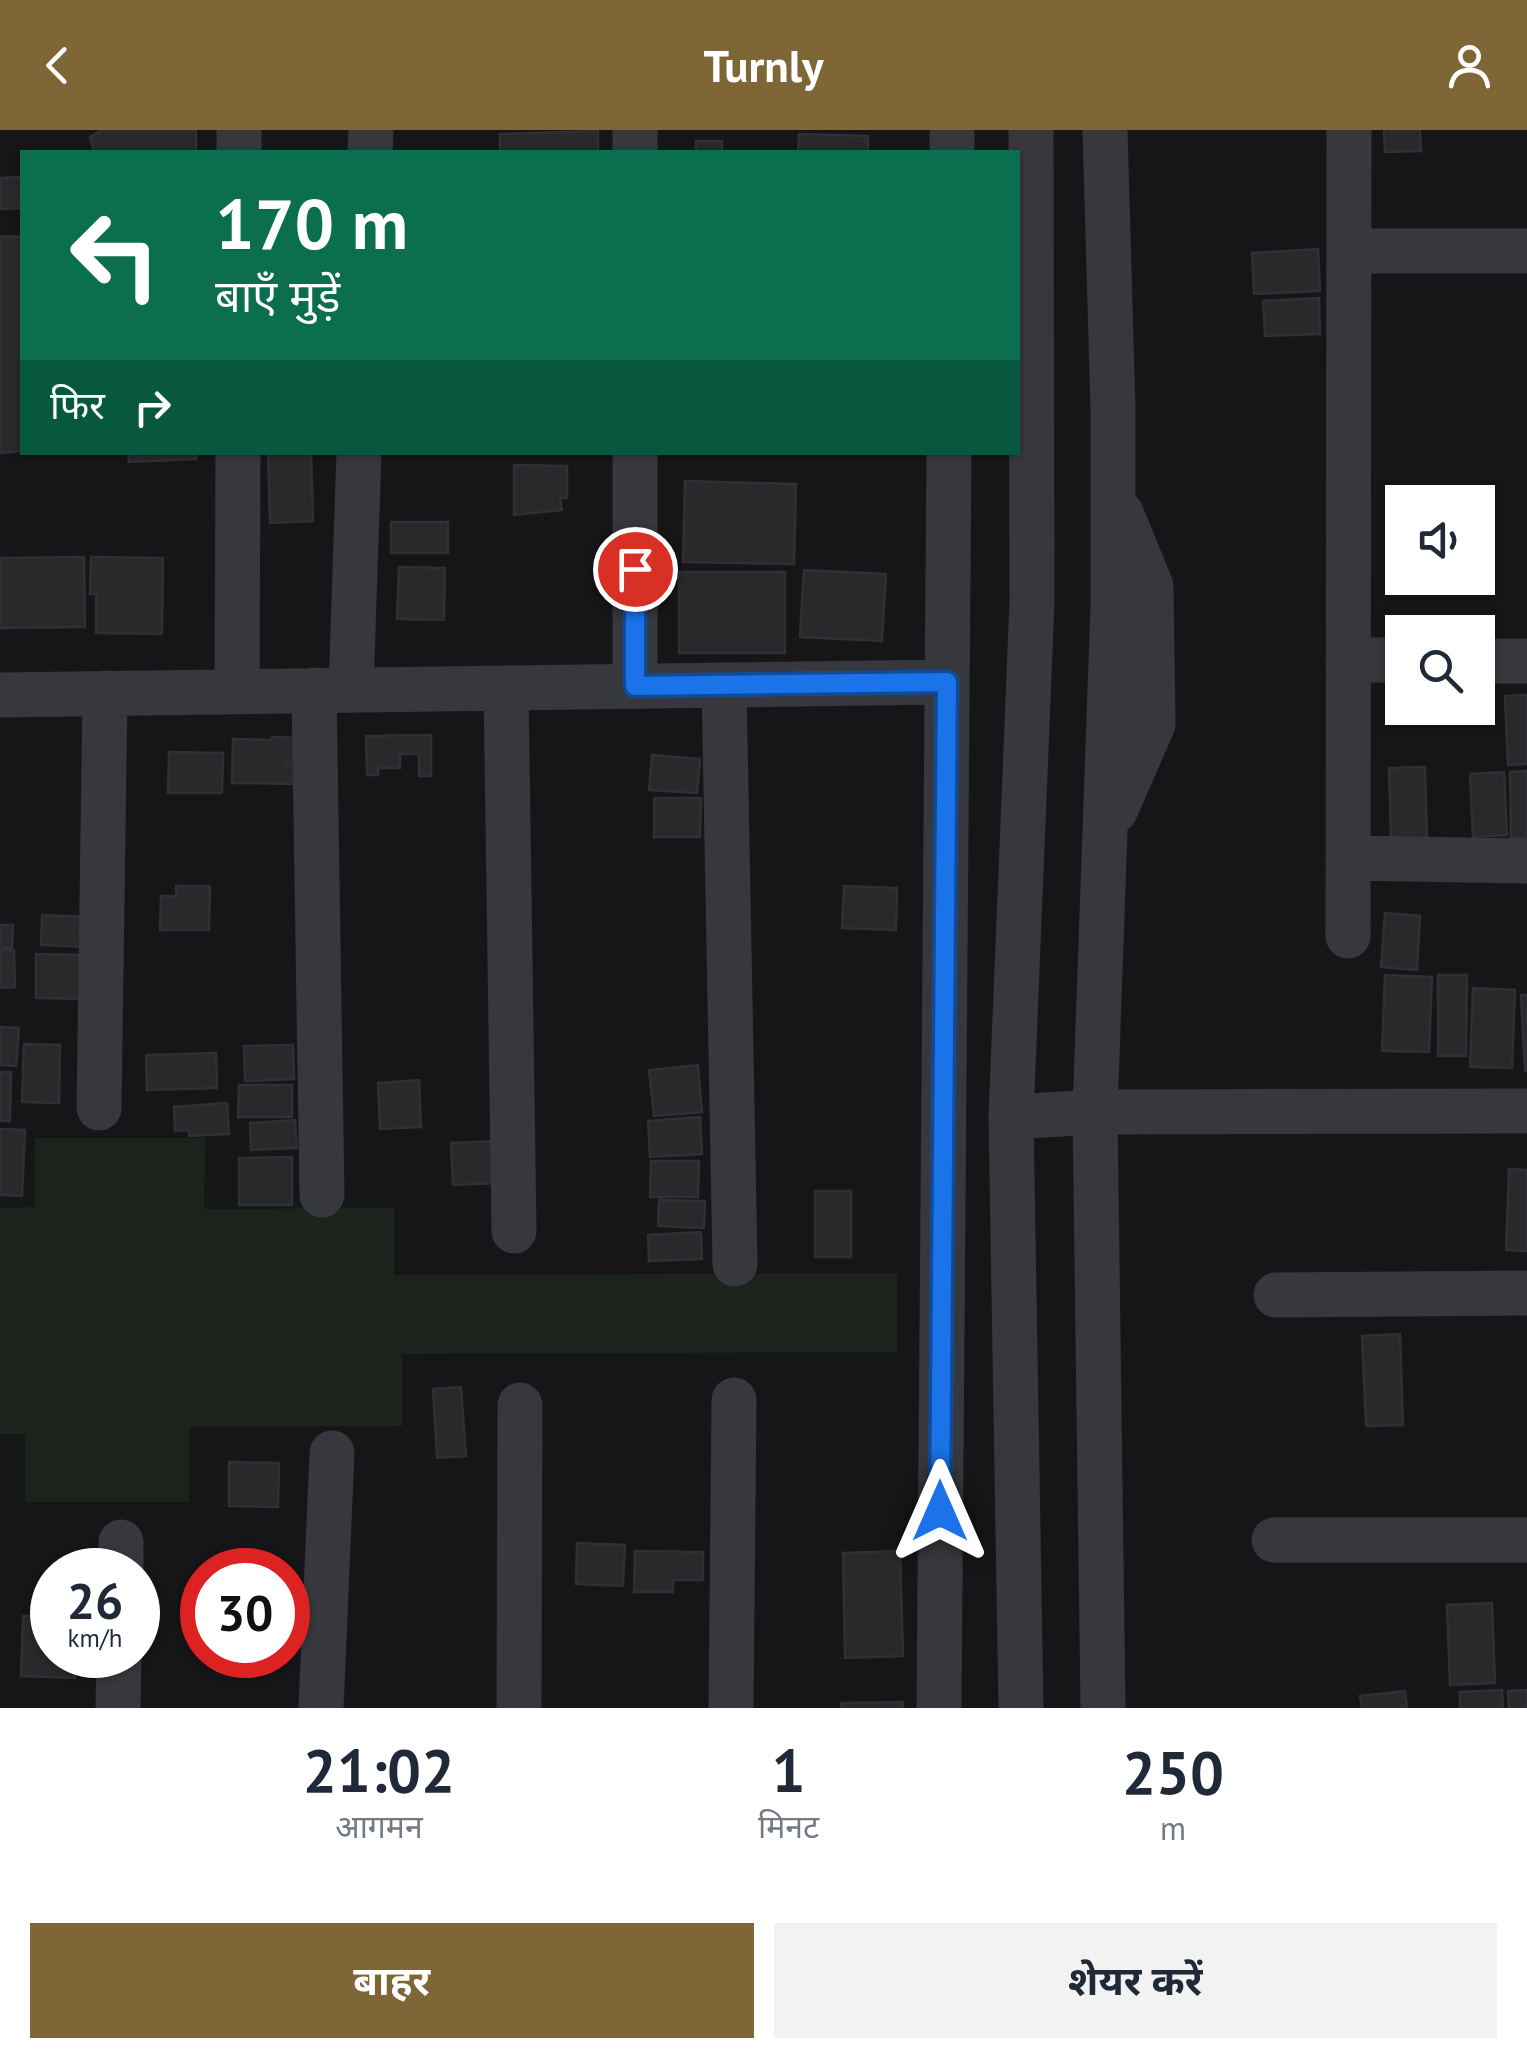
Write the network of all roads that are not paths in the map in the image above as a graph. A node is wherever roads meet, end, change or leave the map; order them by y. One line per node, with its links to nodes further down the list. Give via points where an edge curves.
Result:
1 (1030, 130): 28 (street, via 1032,602)
2 (1105, 130): 27 (street, via 1113,606)
3 (1349, 130): 4 (street)
4 (1348, 251): 5 (street); 10 (street)
5 (1527, 251)
6 (238, 455): 19 (street)
7 (359, 455): 18 (street)
8 (635, 455): 16 (street)
9 (949, 455): 14 (street)
10 (1348, 660): 11 (street); 22 (street)
11 (1385, 660)
12 (1495, 660): 13 (street)
13 (1527, 661)
14 (947, 682): 15 (street); 44 (street)
15 (724, 685): 16 (street); 31 (street)
16 (635, 686): 17 (street)
17 (506, 688): 18 (street); 30 (street)
18 (332, 690): 19 (street); 29 (street)
19 (237, 692): 20 (street)
20 (105, 693): 21 (street); 25 (street)
21 (0, 695)
22 (1348, 858): 23 (street); 24 (street)
23 (1527, 861)
24 (1348, 936)
25 (99, 1108)
26 (1527, 1110): 27 (street)
27 (1095, 1112): 28 (street); 46 (street)
28 (1010, 1116): 45 (street)
29 (322, 1195)
30 (514, 1230)
31 (735, 1264)
32 (1276, 1294): 33 (street)
33 (1527, 1294)
34 (734, 1400): 43 (street)
35 (520, 1405): 42 (street)
36 (332, 1453): 41 (street)
37 (1274, 1540): 38 (street)
38 (1527, 1540)
39 (119, 1678): 40 (street)
40 (118, 1708)
41 (321, 1708)
42 (519, 1708)
43 (732, 1708)
44 (939, 1708)
45 (1021, 1708)
46 (1103, 1708)

